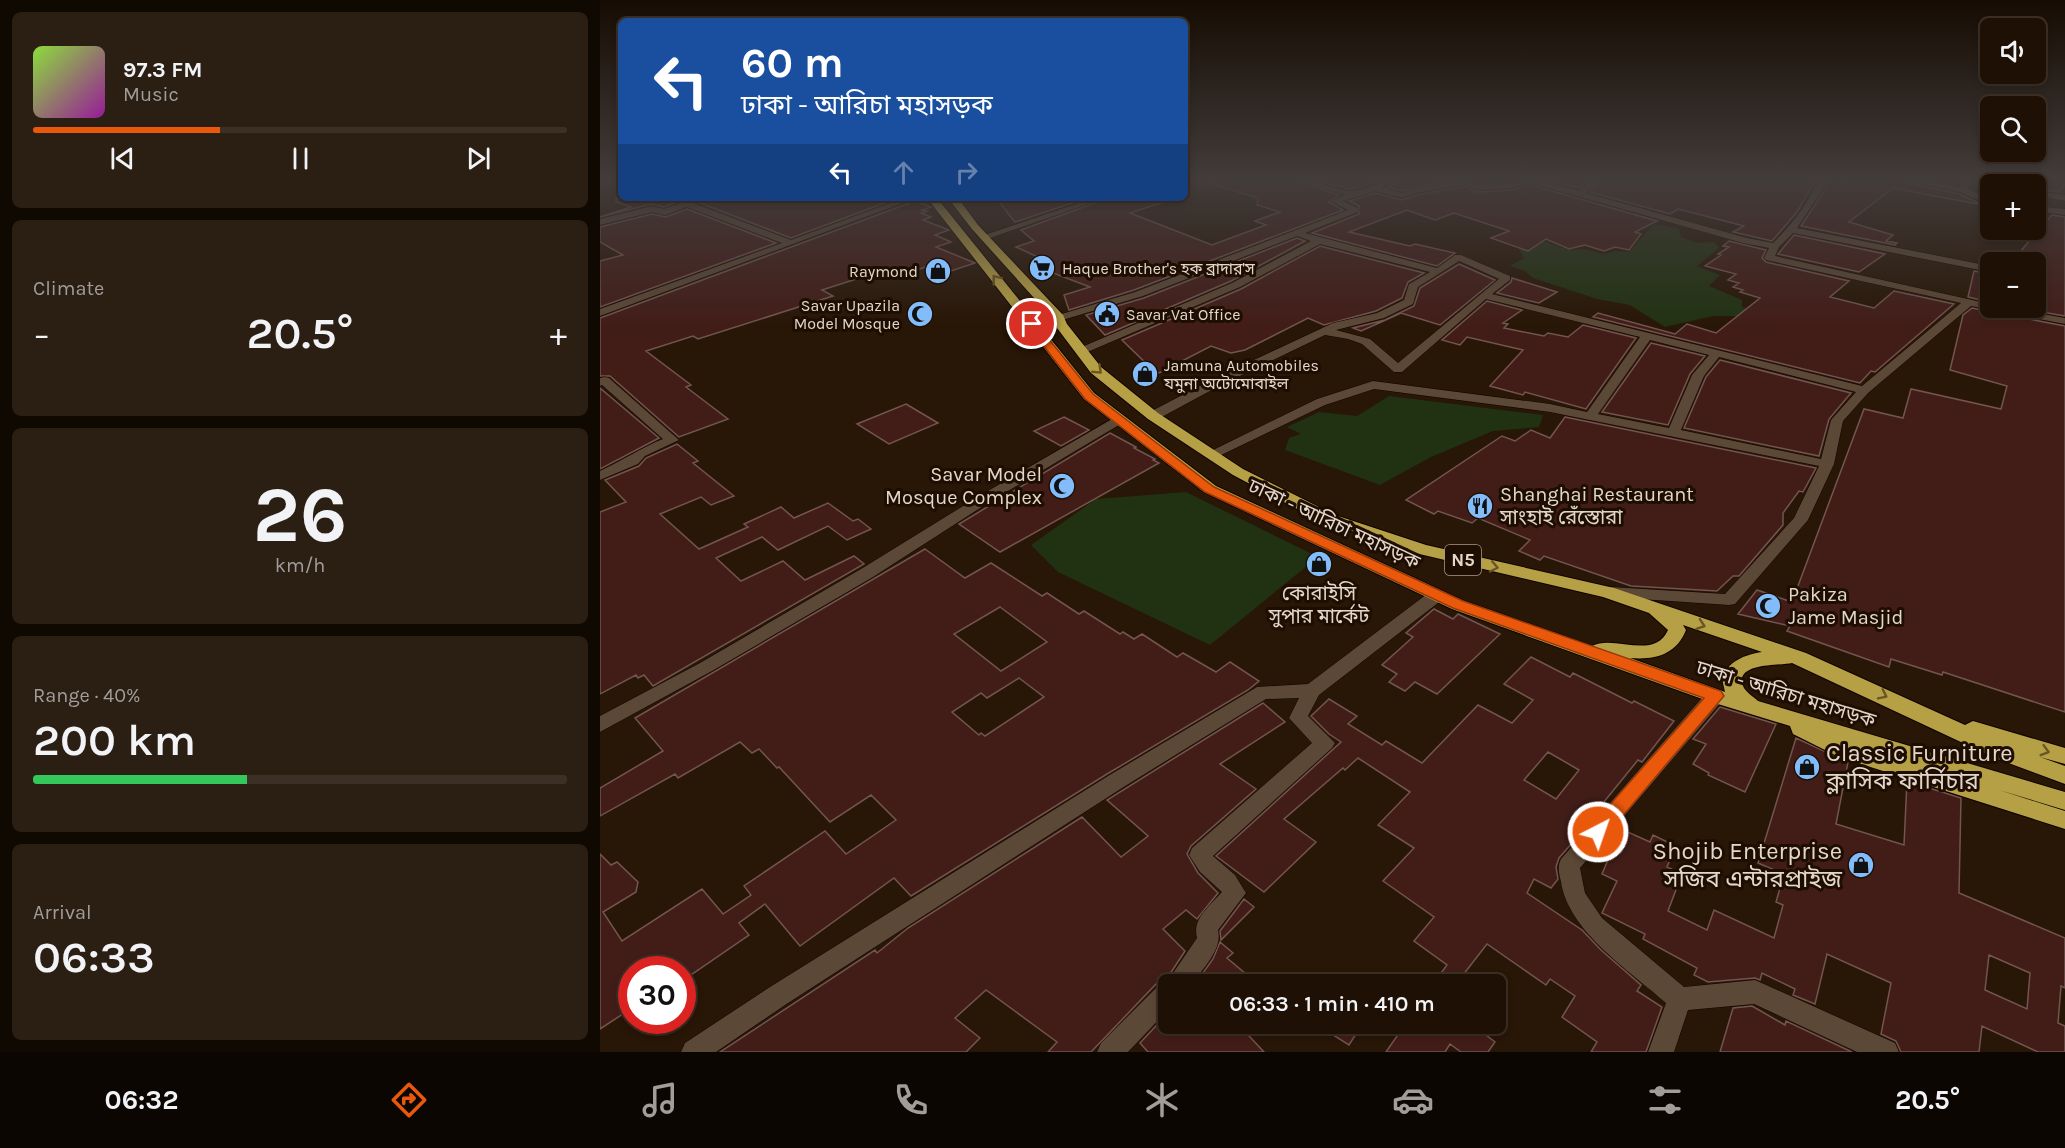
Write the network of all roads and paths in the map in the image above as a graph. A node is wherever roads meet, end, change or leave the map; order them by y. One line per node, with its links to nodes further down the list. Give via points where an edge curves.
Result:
1 (751, 228): 12 (street)
2 (831, 228): 12 (street)
3 (956, 228): 31 (highway, ঢাকা - আরিচা মহাসড়ক / N5, one-way to 3, via 1089,396)
4 (977, 228): 10 (highway, ঢাকা - আরিচা মহাসড়ক / N5)
5 (1011, 228): 10 (street)
6 (1309, 228): 9 (street)
7 (1696, 228): 13 (street)
8 (1791, 230): 13 (street); 14 (street)
9 (1297, 233): 11 (street); 21 (street, via 1139,294)
10 (984, 237): 21 (highway, ঢাকা - আরিচা মহাসড়ক / N5)
11 (1319, 242): 15 (street); 25 (street, via 1236,285)
12 (791, 243): 19 (street)
13 (1775, 246): 17 (street, via 1769,258)
14 (1980, 267)
15 (1438, 271): 16 (street, via 1458,257 1506,278); 23 (street, via 1413,286 1409,302 1380,316)
16 (1484, 295): 23 (street, via 1398,369 1376,345 1350,334); 24 (street)
17 (1969, 302): 18 (street); 28 (street)
18 (1980, 305)
19 (600, 313)
20 (2046, 317): 22 (street)
21 (1059, 318): 25 (highway, ঢাকা - আরিচা মহাসড়ক / N5)
22 (2065, 321)
23 (1323, 331): 29 (street)
24 (1647, 335): 26 (street); 30 (street)
25 (1081, 351): 29 (highway, ঢাকা - আরিচা মহাসড়ক / N5, one-way to 29, via 1096,370)
26 (1717, 352): 28 (street); 32 (street, via 1698,375)
27 (600, 382): 35 (street, via 605,381 672,440)
28 (1863, 390): 34 (street, via 1837,420)
29 (1153, 416): 33 (highway, ঢাকা - আরিচা মহাসড়ক / N5)
30 (1590, 416): 32 (street); 33 (street, via 1373,385 1321,402)
31 (1119, 419): 37 (highway, ঢাকা - আরিচা মহাসড়ক / N5, via 1210,489); 46 (street, via 857,579)
32 (1673, 433): 34 (street)
33 (1210, 455): 36 (highway, ঢাকা - আরিচা মহাসড়ক / N5, one-way to 36, via 1299,504 1383,537 1460,559)
34 (1827, 464): 36 (street, via 1801,520 1729,600)
35 (600, 476)
36 (1608, 592): 38 (highway, ঢাকা - আরিচা মহাসড়ক / N5)
37 (1437, 595): 39 (highway, ঢাকা - আরিচা মহাসড়ক / N5); 41 (street)
38 (1639, 603): 39 (highway, via 1671,621 1677,630 1675,639 1653,650); 40 (highway, ঢাকা - আরিচা মহাসড়ক / N5, one-way to 40)
39 (1576, 646): 42 (highway, ঢাকা - আরিচা মহাসড়ক / N5)
40 (1799, 658): 43 (highway, via 1767,658 1740,667 1731,684 1737,697); 44 (highway, ঢাকা - আরিচা মহাসড়ক / N5, one-way to 44)
41 (1312, 692): 51 (street, via 1298,718 1325,744 1200,855 1227,879 1235,893 1206,927 1209,940); 54 (street, via 1263,692 1115,782)
42 (1715, 696): 43 (highway, ঢাকা - আরিচা মহাসড়ক / N5); 52 (street, via 1569,866 1574,896 1594,925)
43 (1755, 708): 45 (highway, ঢাকা - আরিচা মহাসড়ক / N5)
44 (1909, 708): 47 (highway, one-way to 47); 48 (highway, ঢাকা - আরিচা মহাসড়ক / N5, via 2003,752)
45 (1778, 715): 49 (highway, ঢাকা - আরিচা মহাসড়ক / N5); 50 (highway, via 1847,751)
46 (600, 725)
47 (2065, 756)
48 (2065, 775)
49 (2065, 801)
50 (2065, 820)
51 (1185, 974)
52 (1680, 999): 56 (street); 57 (street, via 1755,992)
53 (1158, 1003): 55 (street)
54 (694, 1052)
55 (1110, 1052)
56 (1661, 1052)
57 (1886, 1052)

